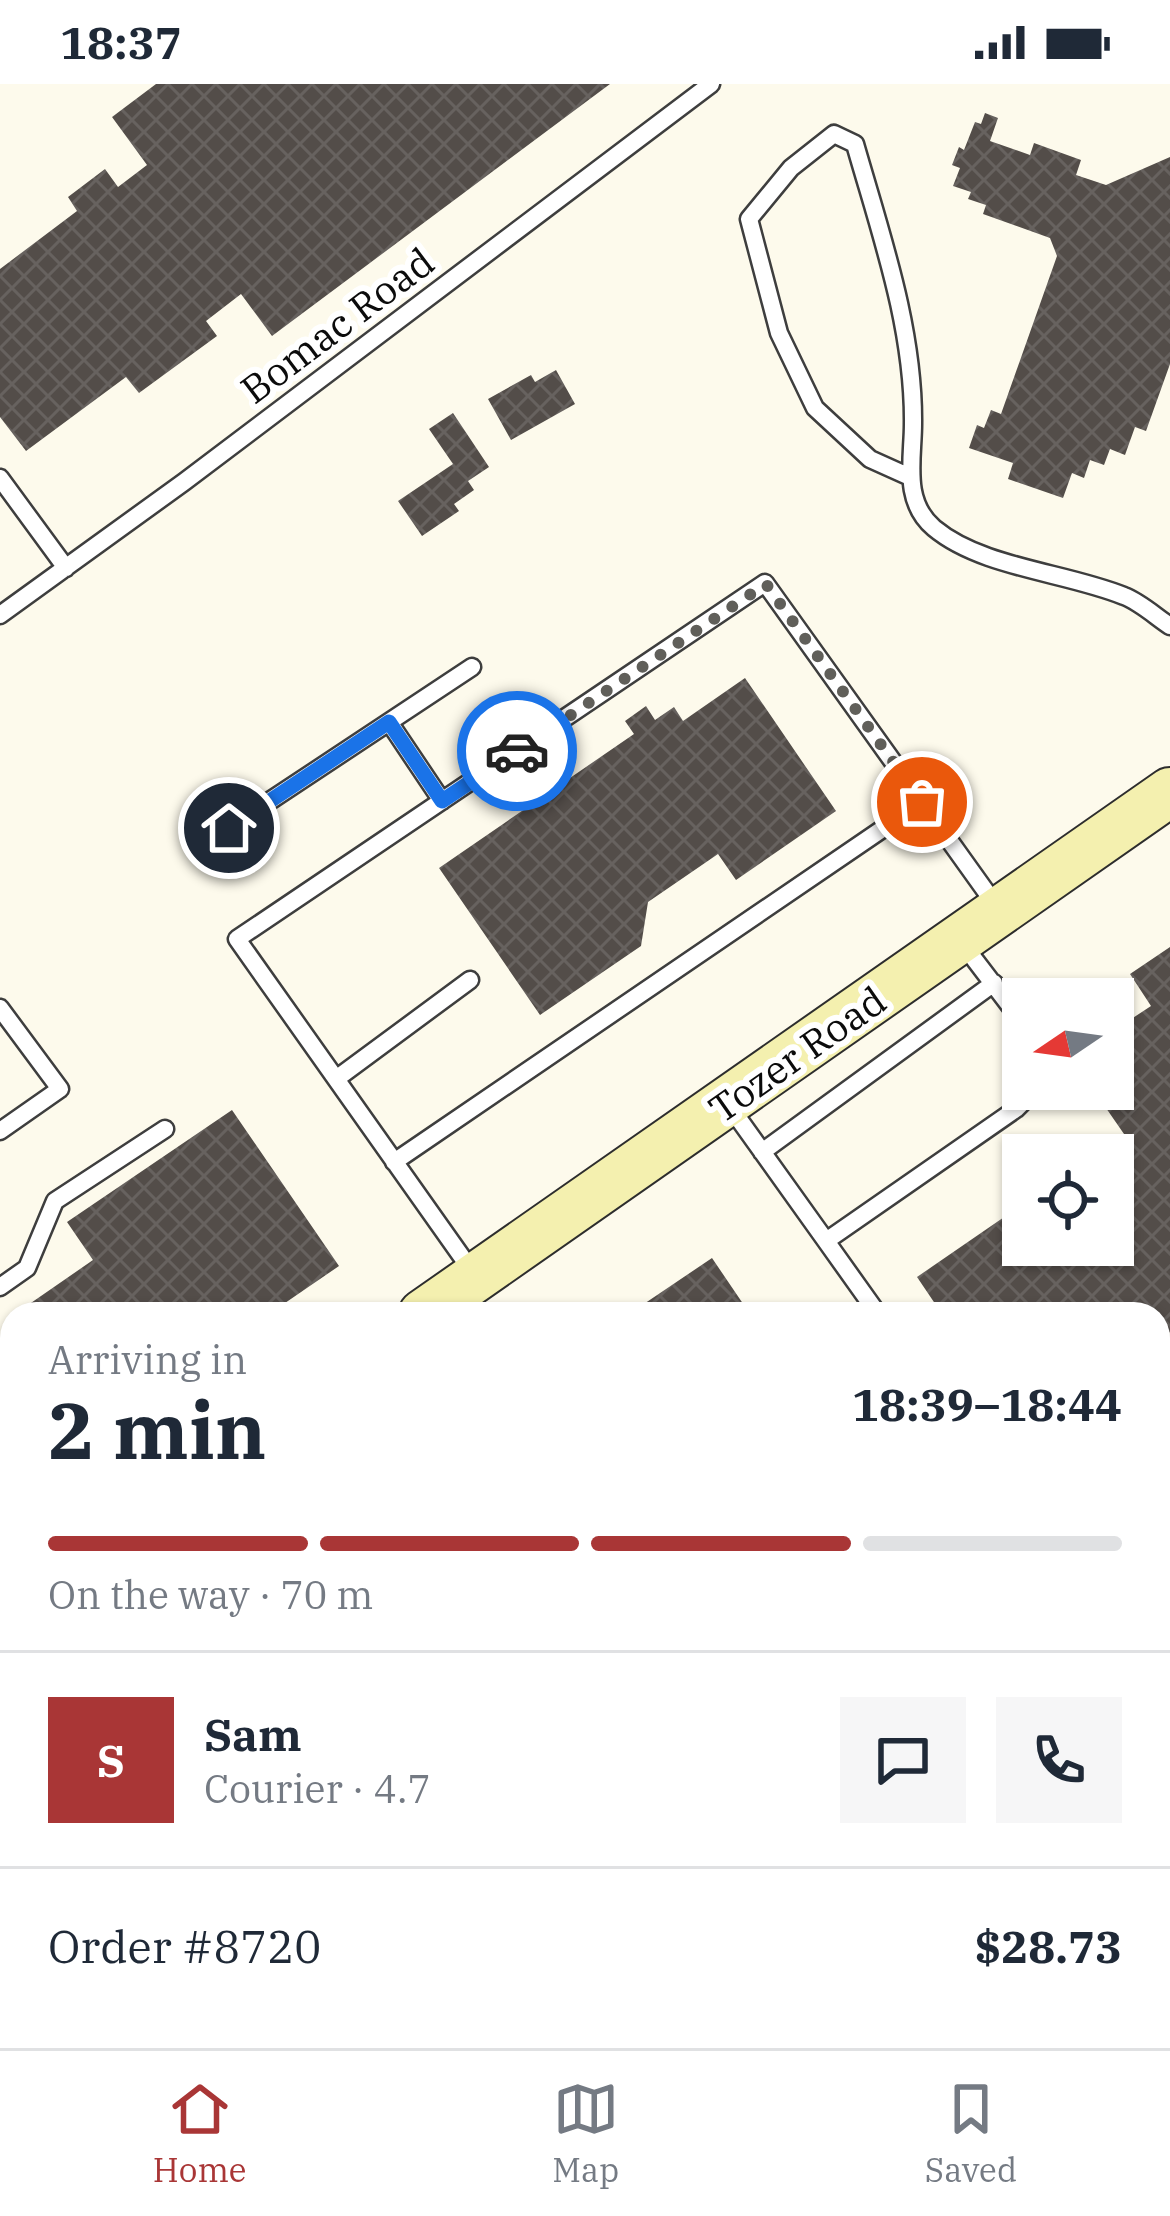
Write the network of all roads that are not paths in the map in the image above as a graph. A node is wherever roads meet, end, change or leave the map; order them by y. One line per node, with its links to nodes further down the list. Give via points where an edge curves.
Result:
1 (711, 84): 4 (lane, Bomac Road)
2 (910, 477): 2 (lane, via 910,366 895,285 856,144 834,134 791,168 749,219 778,333 815,408 870,459); 6 (lane, via 932,526 976,554 1129,597)
3 (0, 478): 4 (lane)
4 (66, 568): 5 (lane, Bomac Road)
5 (0, 615)
6 (1170, 626)
7 (472, 667): 8 (lane)
8 (389, 722): 10 (lane); 12 (lane)
9 (1170, 792): 13 (main road, Tozer Road)
10 (442, 801): 11 (lane, via 766,584); 19 (lane, via 237,940)
11 (922, 802): 13 (lane); 25 (lane)
12 (229, 828)
13 (1001, 912): 14 (main road, Tozer Road)
14 (960, 940): 16 (lane); 20 (main road, Tozer Road)
15 (470, 980): 19 (lane)
16 (994, 983): 17 (lane); 24 (lane)
17 (1002, 994)
18 (0, 1008): 23 (lane, via 60,1089)
19 (336, 1079): 25 (lane)
20 (727, 1103): 24 (lane); 27 (main road, Tozer Road)
21 (1015, 1110): 26 (lane)
22 (165, 1129): 28 (lane, via 55,1201 27,1268)
23 (0, 1131)
24 (762, 1152): 26 (lane)
25 (394, 1162): 27 (lane)
26 (826, 1241): 30 (lane)
27 (476, 1277): 29 (main road, Tozer Road)
28 (0, 1287)
29 (440, 1302)
30 (869, 1302)

